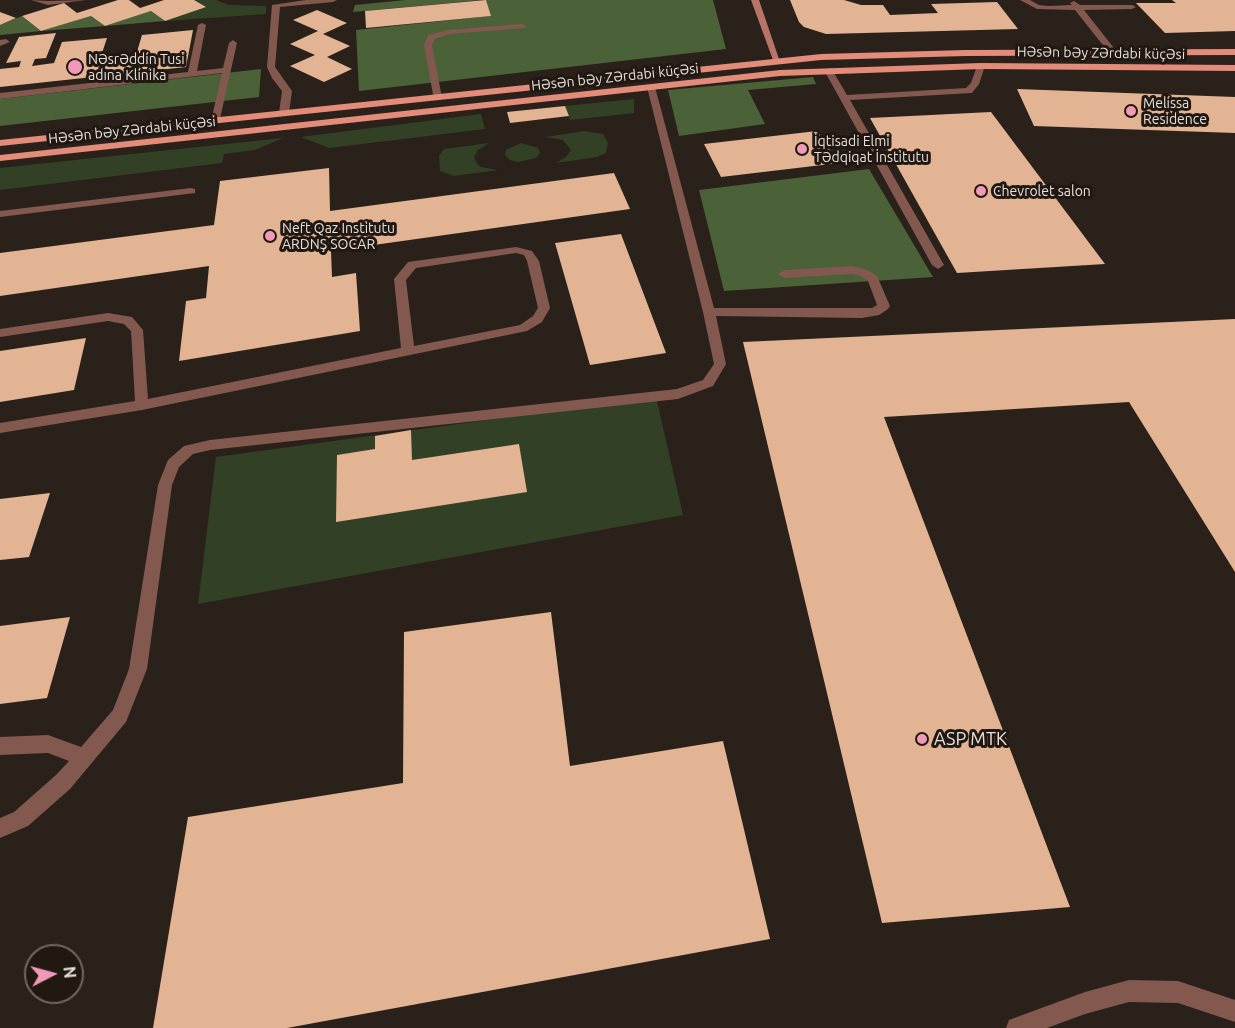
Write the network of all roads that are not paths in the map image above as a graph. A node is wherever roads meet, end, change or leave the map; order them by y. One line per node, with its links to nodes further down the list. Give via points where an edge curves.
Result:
1 (35, 0): 2 (lane)
2 (82, 0)
3 (333, 0): 7 (lane)
4 (755, 0): 15 (street)
5 (1024, 0): 9 (lane, via 1037,7)
6 (1071, 0): 9 (lane)
7 (277, 2): 25 (lane, via 271,67 287,91)
8 (1132, 7): 9 (lane)
9 (1077, 8): 13 (lane)
10 (202, 25): 20 (lane)
11 (522, 26): 23 (lane, via 431,37 428,45)
12 (233, 43): 18 (lane)
13 (1113, 52): 14 (main road, Həsən bəy Zərdabi küçəsi); 15 (main road, Həsən bəy Zərdabi küçəsi)
14 (1235, 52)
15 (777, 60): 23 (main road, Həsən bəy Zərdabi küçəsi)
16 (981, 66): 17 (main road, Həsən bəy Zərdabi küçəsi); 19 (main road, Həsən bəy Zərdabi küçəsi); 24 (lane, via 969,91)
17 (1235, 68)
18 (227, 70): 20 (lane); 26 (lane)
19 (828, 70): 21 (main road, Həsən bəy Zərdabi küçəsi); 24 (lane)
20 (192, 74): 22 (lane)
21 (651, 87): 28 (main road, Həsən bəy Zərdabi küçəsi); 33 (lane)
22 (0, 96)
23 (436, 98): 25 (main road, Həsən bəy Zərdabi küçəsi)
24 (843, 98): 31 (lane)
25 (284, 113): 26 (main road, Həsən bəy Zərdabi küçəsi)
26 (216, 121): 27 (main road, Həsən bəy Zərdabi küçəsi)
27 (0, 143)
28 (0, 158)
29 (191, 191): 30 (lane)
30 (0, 214)
31 (938, 265)
32 (784, 274): 33 (lane, via 852,270 864,273 873,279 884,306 862,314)
33 (709, 312): 39 (lane, via 720,364 708,383 678,394 189,450 174,464 165,485 138,669 120,716)
34 (0, 333): 36 (lane, via 108,317 128,320 137,330)
35 (408, 351): 35 (lane, via 524,328 538,319 544,308 528,253 516,250 411,265 400,279); 36 (lane)
36 (142, 405): 37 (lane)
37 (0, 428)
38 (0, 746): 39 (lane, via 48,744)
39 (86, 758): 40 (lane, via 21,819)
40 (0, 828)
41 (1235, 1011): 42 (lane, via 1178,992 1130,991)
42 (1017, 1028)

